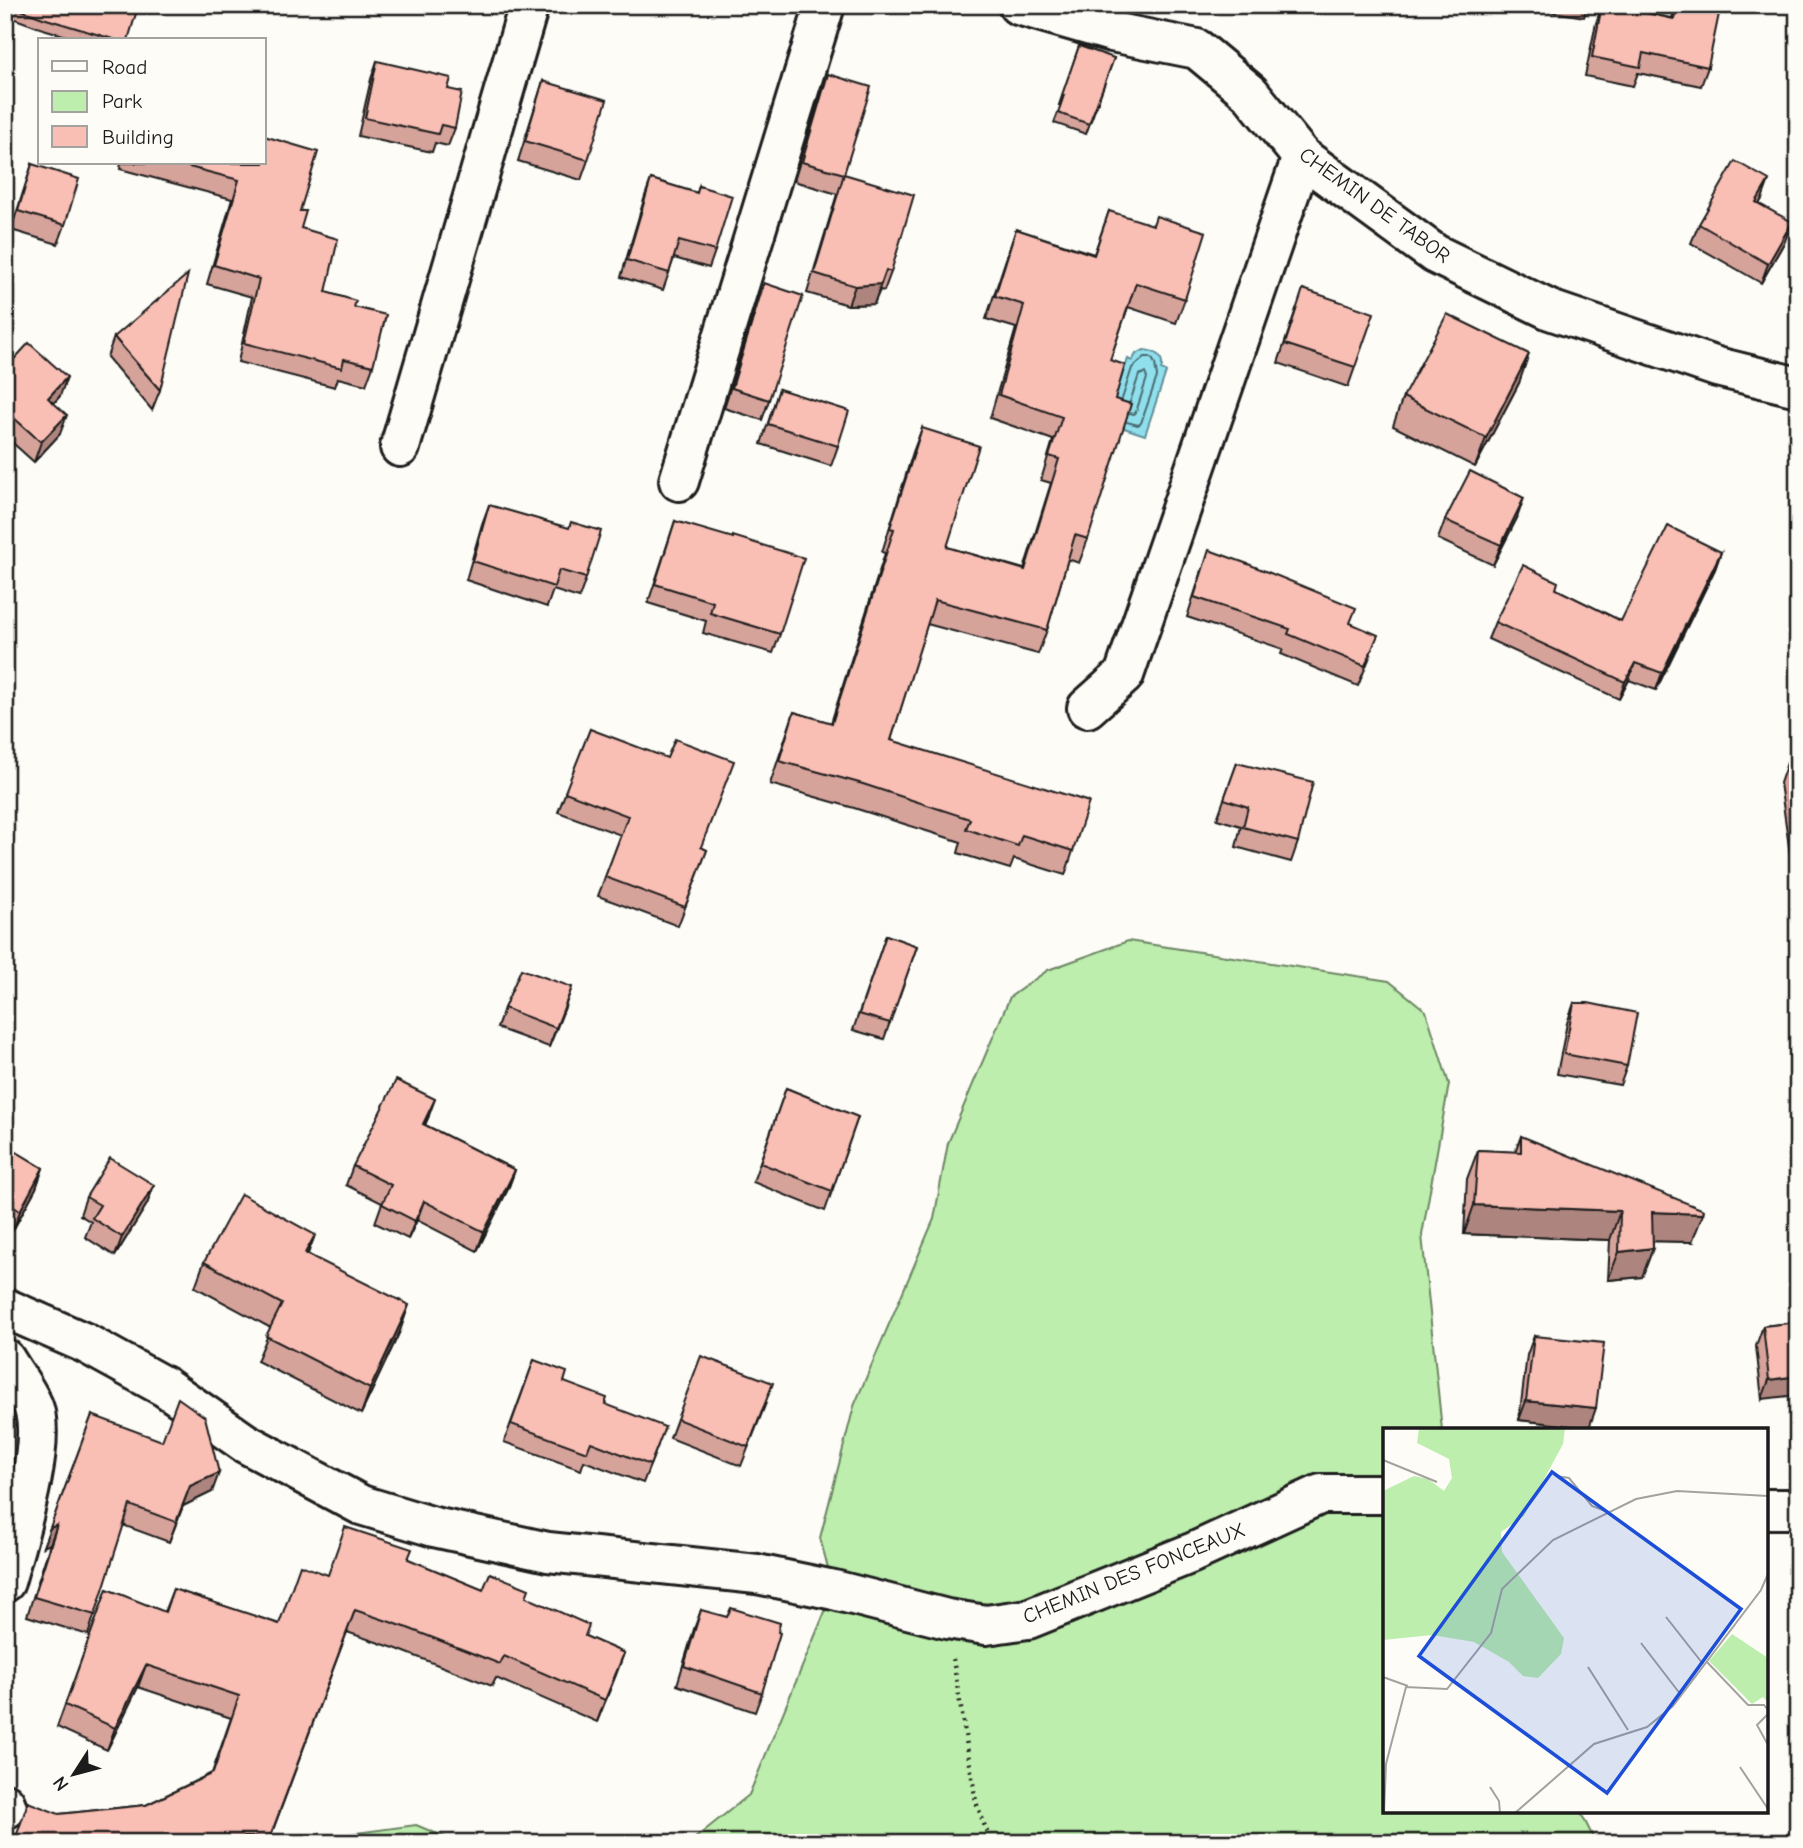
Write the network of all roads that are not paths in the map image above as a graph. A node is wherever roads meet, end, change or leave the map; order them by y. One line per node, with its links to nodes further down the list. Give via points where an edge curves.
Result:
1 (529, 5): 6 (street)
2 (825, 5): 7 (street)
3 (1018, 5): 4 (street, CHEMIN DE TABOR, via 1112,32 1197,49 1250,93)
4 (1302, 157): 5 (street, CHEMIN DE TABOR, via 1435,254 1550,310 1717,367); 8 (street, via 1125,675)
5 (1798, 387)
6 (400, 447)
7 (679, 481)
8 (1087, 708)
9 (5, 1308): 11 (street, CHEMIN DES FONCEAUX, via 85,1343 165,1387 245,1443 361,1505 434,1527 548,1552 757,1574 986,1625 1028,1619 1192,1553 1321,1494)
10 (5, 1359): 14 (street, via 34,1407 38,1435 26,1506)
11 (1383, 1494)
12 (1798, 1509): 13 (street)
13 (1768, 1510)
14 (5, 1582)

